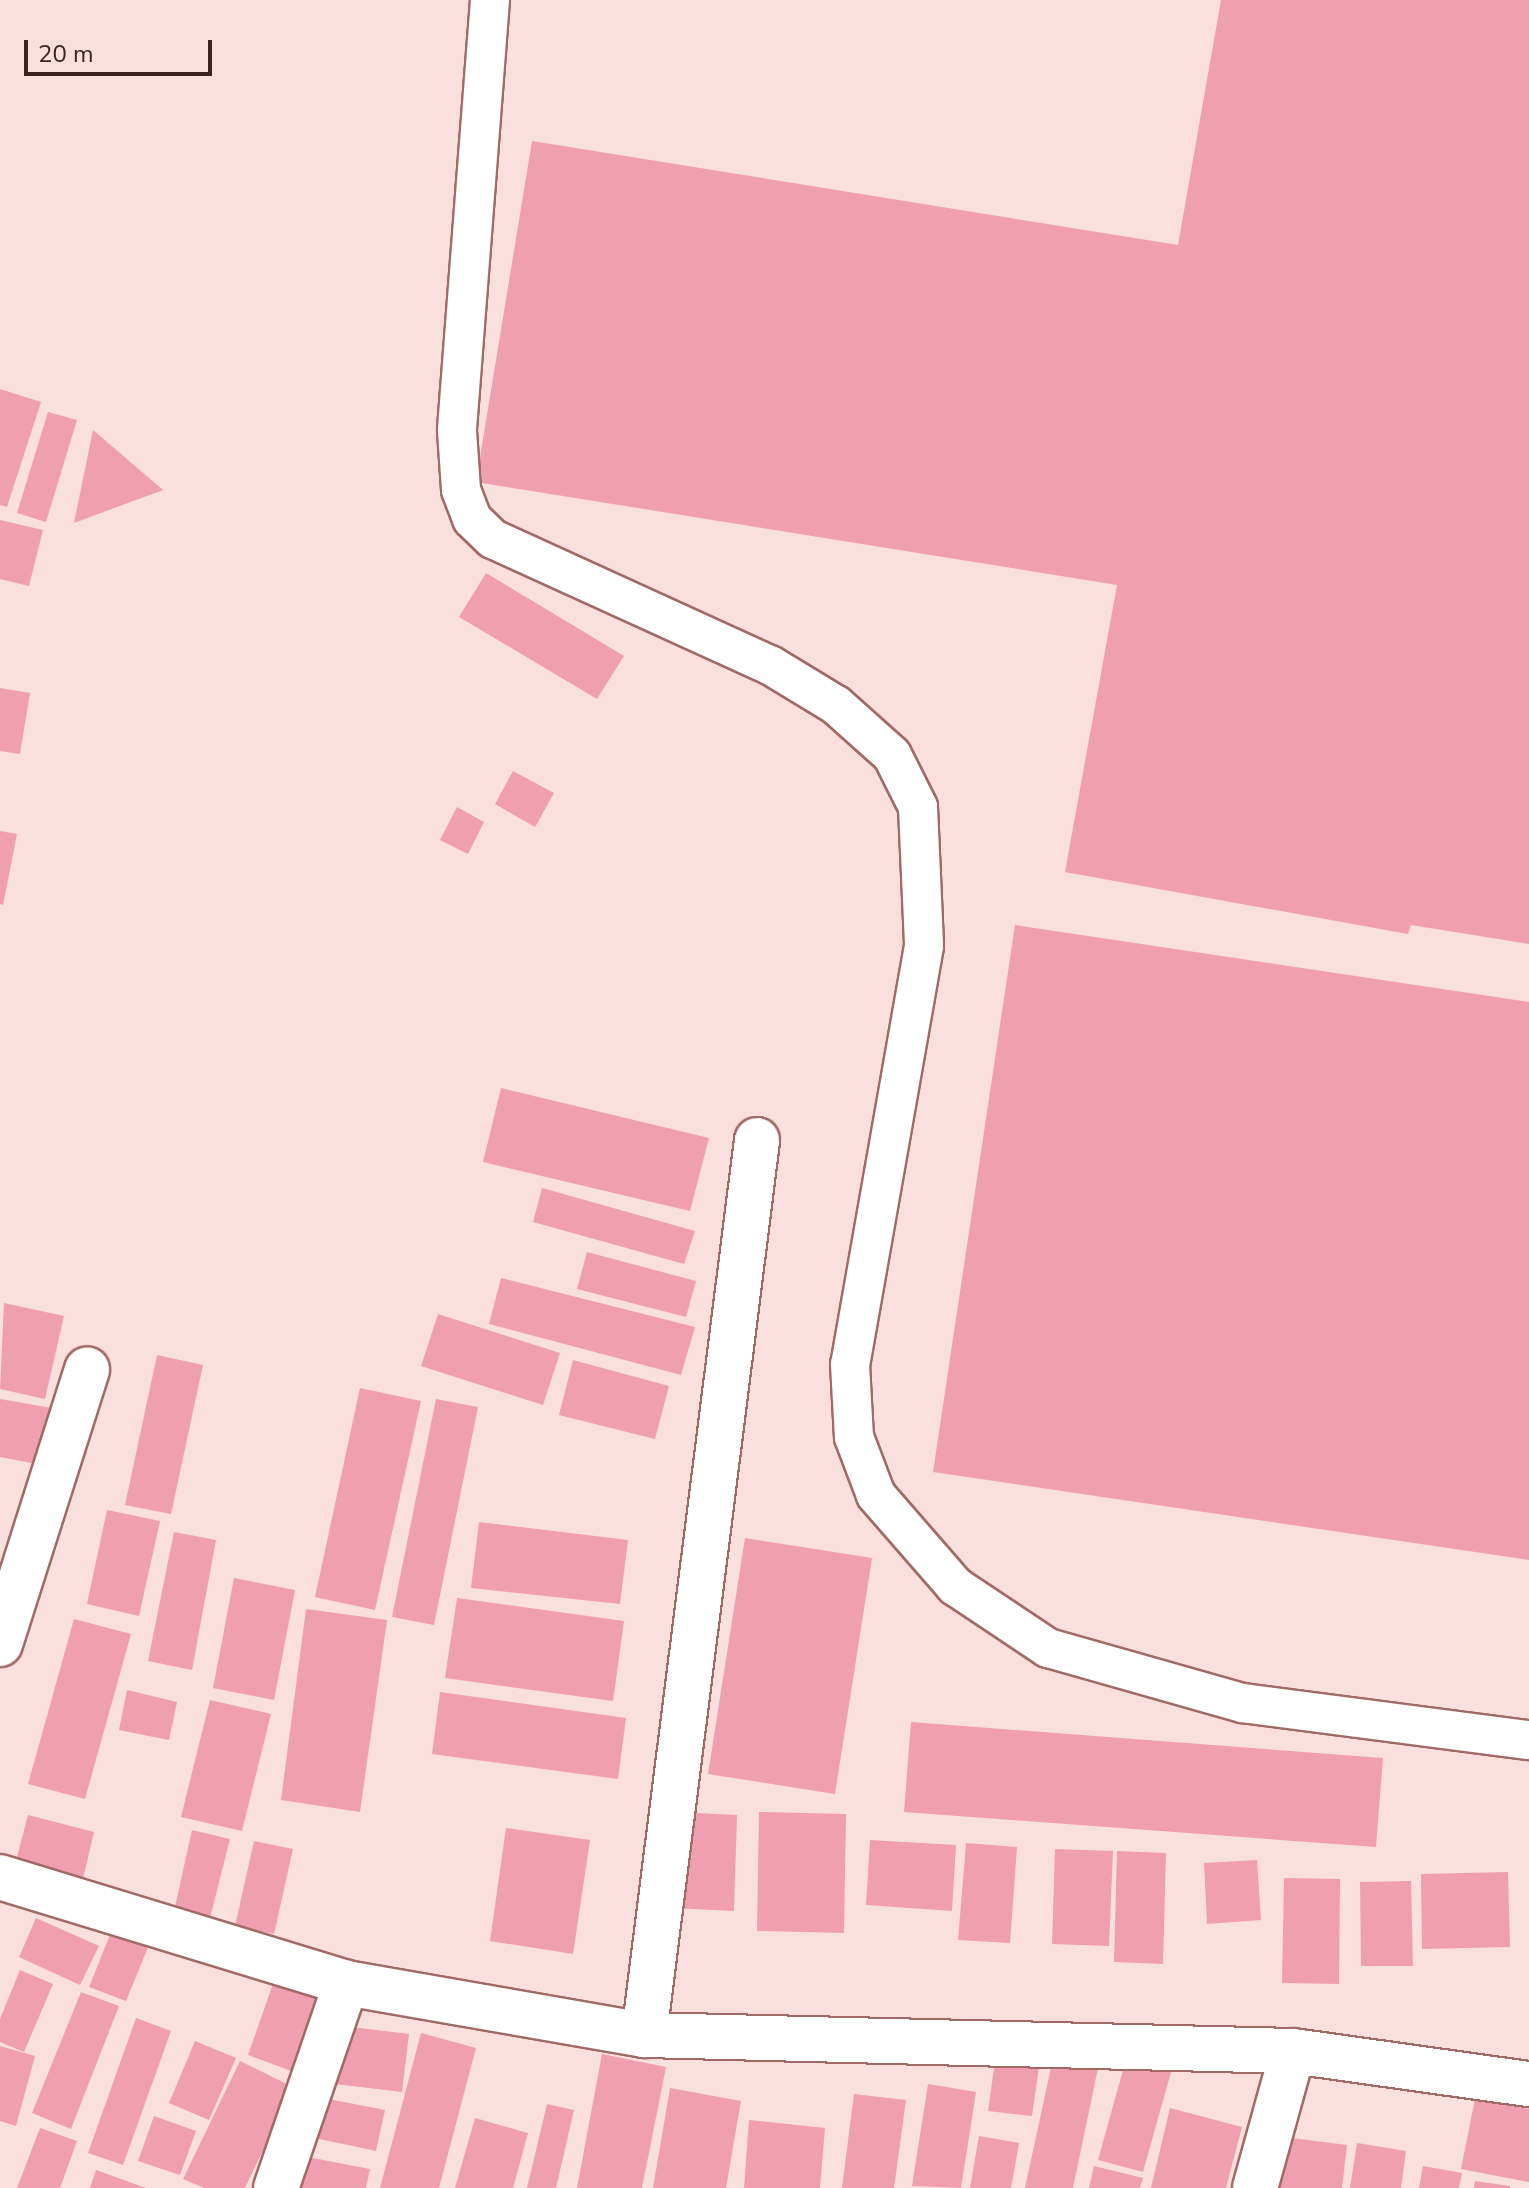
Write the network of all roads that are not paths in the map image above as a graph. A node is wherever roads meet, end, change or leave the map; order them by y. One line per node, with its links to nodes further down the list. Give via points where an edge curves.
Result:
1 (490, 0): 5 (lane, via 457,431 461,490 472,519 493,539 770,665 836,705 892,755 918,807 924,946 850,1364 854,1437 876,1495 955,1586 1007,1624 1074,1657 1243,1703)
2 (757, 1140): 8 (street)
3 (87, 1369): 4 (street)
4 (0, 1644)
5 (1529, 1740)
6 (0, 1877): 7 (street)
7 (346, 1983): 8 (street); 11 (street)
8 (644, 2035): 9 (street)
9 (1293, 2051): 10 (street); 12 (street)
10 (1529, 2084)
11 (276, 2188)
12 (1255, 2188)

